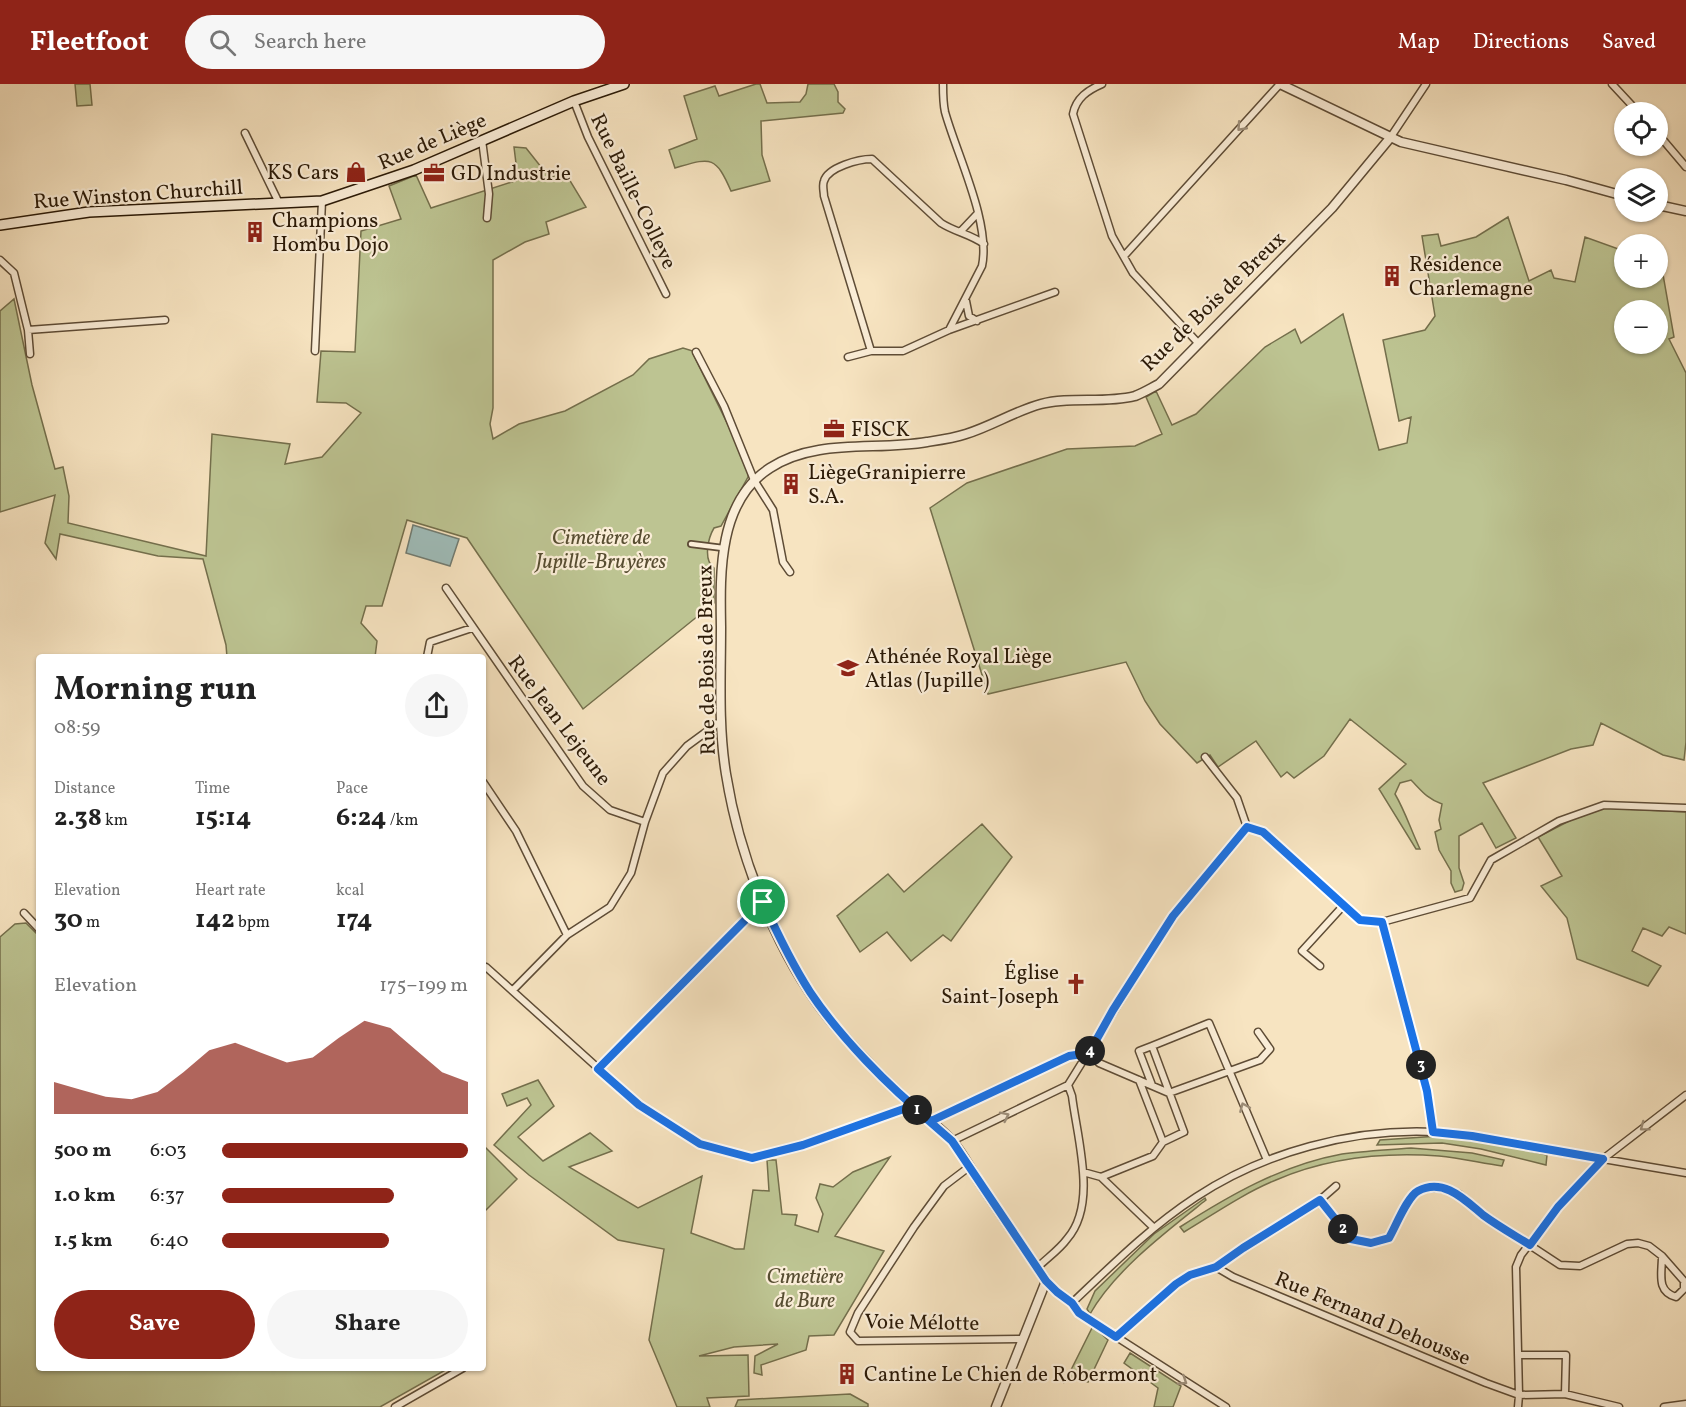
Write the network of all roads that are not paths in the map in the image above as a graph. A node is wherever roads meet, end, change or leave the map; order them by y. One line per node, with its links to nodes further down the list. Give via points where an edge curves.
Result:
1 (624, 84): 7 (main road, Rue de Liège)
2 (943, 84): 21 (street, via 944,110)
3 (1102, 84): 27 (street, via 1075,103 1073,114 1112,236)
4 (1280, 84): 10 (street); 27 (street, one-way to 27)
5 (1426, 84): 10 (street, Rue de Bois de Breux)
6 (1612, 84): 8 (street)
7 (574, 101): 11 (main road, Rue de Liège); 30 (street, Rue Baille-Colleye)
8 (1629, 102)
9 (244, 133): 17 (street, Rue Winston Churchill)
10 (1390, 138): 15 (street); 36 (street, Rue de Bois de Breux, via 1332,208)
11 (482, 140): 14 (main road, Rue de Liège); 22 (street, via 489,194)
12 (1668, 146): 13 (street)
13 (1686, 167)
14 (354, 192): 16 (main road, Rue Winston Churchill)
15 (1614, 193)
16 (322, 201): 17 (main road, Rue Winston Churchill); 37 (street)
17 (279, 203): 24 (main road, Rue Winston Churchill, via 77,213)
18 (1668, 208): 20 (street)
19 (1668, 210): 23 (street)
20 (1686, 211)
21 (978, 213): 25 (street); 26 (street)
22 (487, 218)
23 (1686, 218)
24 (0, 225)
25 (961, 231): 26 (street); 38 (street, via 941,223 872,159 861,159 829,172 823,181 824,196)
26 (984, 244): 31 (street, via 982,266)
27 (1124, 256): 36 (street, via 1133,273)
28 (0, 260): 34 (street, via 14,273)
29 (1055, 292): 33 (street)
30 (666, 294)
31 (966, 300): 33 (street, via 969,316); 35 (street)
32 (165, 320): 34 (street)
33 (977, 321): 35 (street)
34 (28, 330): 40 (street)
35 (949, 330): 38 (street, via 903,351)
36 (1199, 344): 42 (street, Rue de Bois de Breux, via 1159,384 1136,396 1043,404 967,434 928,442 801,453)
37 (315, 351)
38 (871, 351): 41 (street)
39 (696, 352): 42 (street, via 724,406)
40 (30, 354)
41 (848, 357)
42 (754, 480): 44 (street, Rue de Bois de Breux, via 733,516); 45 (street, via 773,510 783,562)
43 (691, 544): 44 (street, Rue de Bois de Breux)
44 (723, 548): 49 (street, Rue de Bois de Breux)
45 (790, 572)
46 (446, 588): 47 (street, Rue Jean Lejeune)
47 (472, 628): 48 (street, via 430,642); 53 (street, Rue Jean Lejeune, via 584,786 610,810)
48 (428, 654)
49 (721, 721): 53 (street, via 687,746 663,773); 55 (street, Rue de Bois de Breux, via 736,819)
50 (1205, 757): 54 (street, via 1237,798)
51 (486, 786): 60 (street, via 516,831)
52 (1686, 808): 58 (street, via 1591,808 1559,821 1491,860 1470,898)
53 (645, 822): 60 (street, via 631,873 610,907)
54 (1247, 827): 56 (street, via 1263,832); 66 (street, via 1173,916)
55 (763, 902): 67 (street); 74 (street, Rue de Bois de Breux, via 819,1005)
56 (1343, 906): 58 (street, via 1360,920); 61 (street, via 1302,951)
57 (24, 913): 59 (street)
58 (1382, 922): 76 (street, via 1427,1091)
59 (36, 925)
60 (567, 935): 63 (street)
61 (1320, 966)
62 (486, 967): 63 (street)
63 (514, 989): 67 (street)
64 (1258, 1032): 68 (street, via 1270,1049 1260,1060)
65 (1152, 1046): 68 (street, via 1209,1023); 71 (street, via 1139,1051); 72 (street)
66 (1089, 1053): 69 (street, via 1099,1063); 70 (street); 75 (street, via 1069,1056)
67 (598, 1069): 74 (street, via 639,1105 700,1144 752,1158 803,1145)
68 (1228, 1071): 72 (street); 80 (street, one-way to 68)
69 (1139, 1080): 71 (street); 78 (street)
70 (1068, 1085): 77 (street, one-way to 70); 82 (street)
71 (1152, 1085): 72 (street)
72 (1169, 1093): 78 (street, via 1184,1132)
73 (1686, 1095): 79 (street, one-way to 79)
74 (912, 1106): 75 (street, Rue de Bois de Breux)
75 (931, 1121): 77 (street, Rue de Bois de Breux)
76 (1433, 1132): 79 (street); 80 (street, via 1348,1139)
77 (952, 1141): 81 (street, Rue de Bois de Breux)
78 (1163, 1142): 84 (street, via 1153,1156)
79 (1603, 1159): 83 (street); 88 (street, via 1558,1207)
80 (1267, 1160): 87 (street, via 1197,1196)
81 (969, 1167): 91 (street, Rue de Bois de Breux); 95 (street, Voie Mélotte, via 944,1186 914,1227 858,1313 850,1332 858,1341)
82 (1083, 1172): 84 (street); 91 (street, via 1082,1210 1069,1238)
83 (1686, 1173)
84 (1101, 1177): 87 (street)
85 (1336, 1186): 86 (street)
86 (1320, 1200): 88 (street, via 1351,1239 1371,1243 1389,1238 1419,1190 1451,1190); 90 (street)
87 (1153, 1227): 93 (street)
88 (1530, 1245): 89 (street, via 1560,1265 1580,1266 1627,1244 1638,1243); 96 (street, via 1521,1254 1516,1268)
89 (1662, 1256): 89 (street, via 1684,1281 1684,1289 1676,1297 1662,1288)
90 (1216, 1267): 94 (street, via 1176,1284); 99 (street, Rue Fernand Dehousse)
91 (1037, 1268): 92 (street, Rue de Bois de Breux)
92 (1046, 1281): 93 (street); 95 (street)
93 (1072, 1303): 94 (street, via 1079,1313)
94 (1116, 1337): 103 (street, one-way to 103)
95 (1022, 1339): 102 (street)
96 (1518, 1355): 98 (street, via 1566,1355); 99 (street)
97 (458, 1371): 101 (street)
98 (1566, 1394): 99 (street); 105 (street)
99 (1520, 1395): 104 (street)
100 (1686, 1404): 106 (street)
101 (395, 1407)
102 (996, 1407)
103 (1226, 1407)
104 (1518, 1407)
105 (1619, 1407)
106 (1664, 1407)

